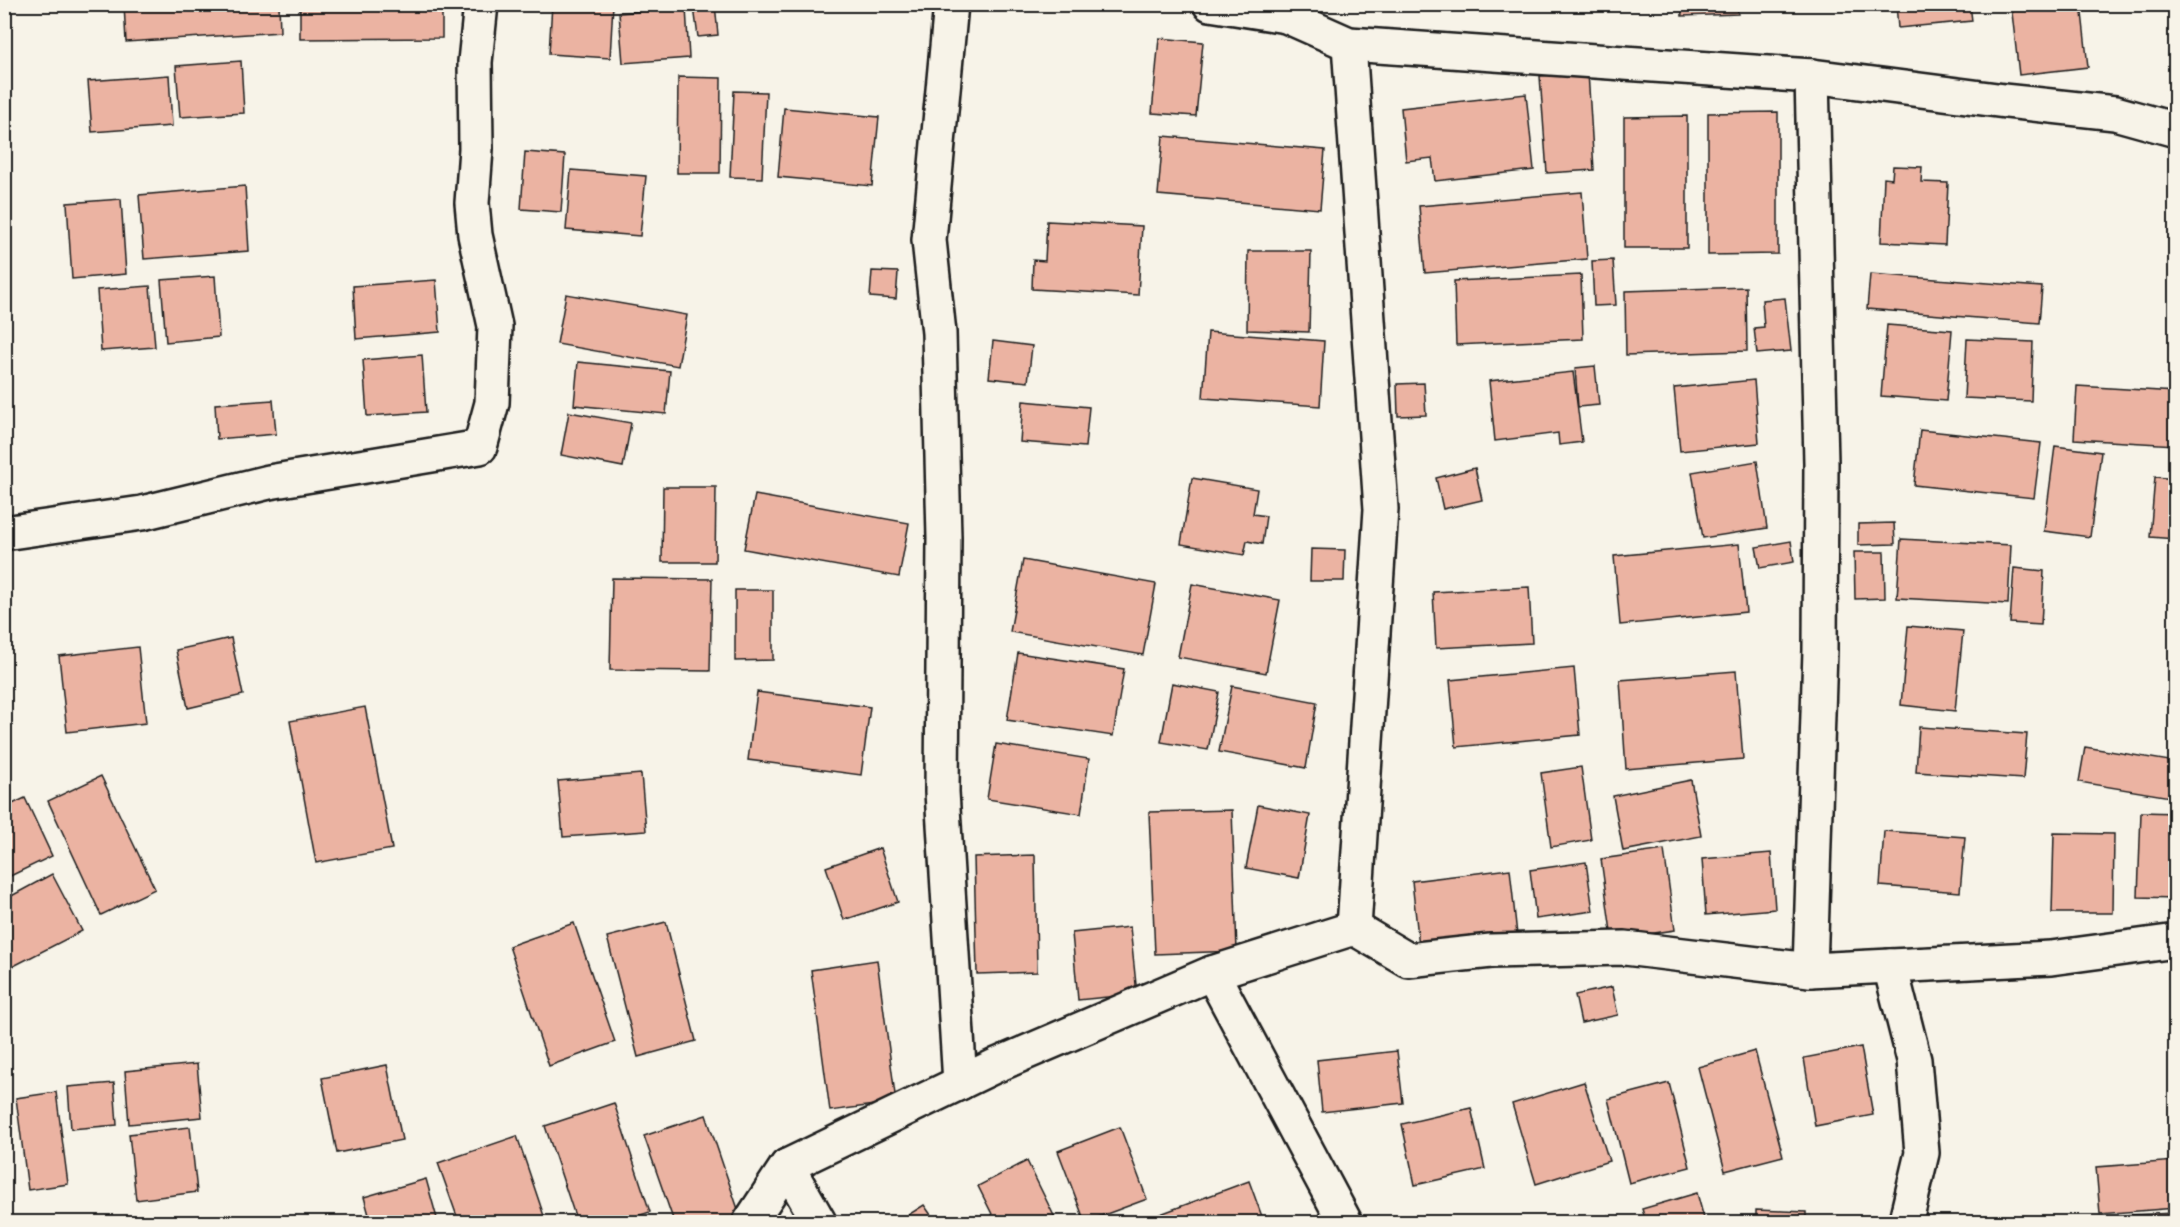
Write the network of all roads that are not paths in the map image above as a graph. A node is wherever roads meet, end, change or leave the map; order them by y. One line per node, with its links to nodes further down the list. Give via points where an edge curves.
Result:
1 (481, 4): 8 (street, via 475,62 472,203 475,236 495,326 492,403 480,447 269,482 142,513)
2 (951, 4): 14 (street, via 929,240 940,367 944,538 942,792)
3 (1210, 4): 4 (street)
4 (1284, 10): 5 (street)
5 (1349, 44): 6 (street); 9 (street, via 1381,509)
6 (1812, 76): 7 (street, via 2115,113); 12 (street, via 1821,475)
7 (2175, 130)
8 (4, 533)
9 (1354, 928): 12 (street, via 1408,960 1491,951 1625,948); 13 (street)
10 (2175, 941): 11 (street, via 2050,958)
11 (1890, 966): 12 (street); 16 (street, via 1914,1059 1922,1153)
12 (1810, 969)
13 (1212, 973): 14 (street); 19 (street)
14 (960, 1083): 15 (street)
15 (787, 1166): 17 (street); 18 (street)
16 (1902, 1220)
17 (750, 1222)
18 (819, 1222)
19 (1345, 1222)

